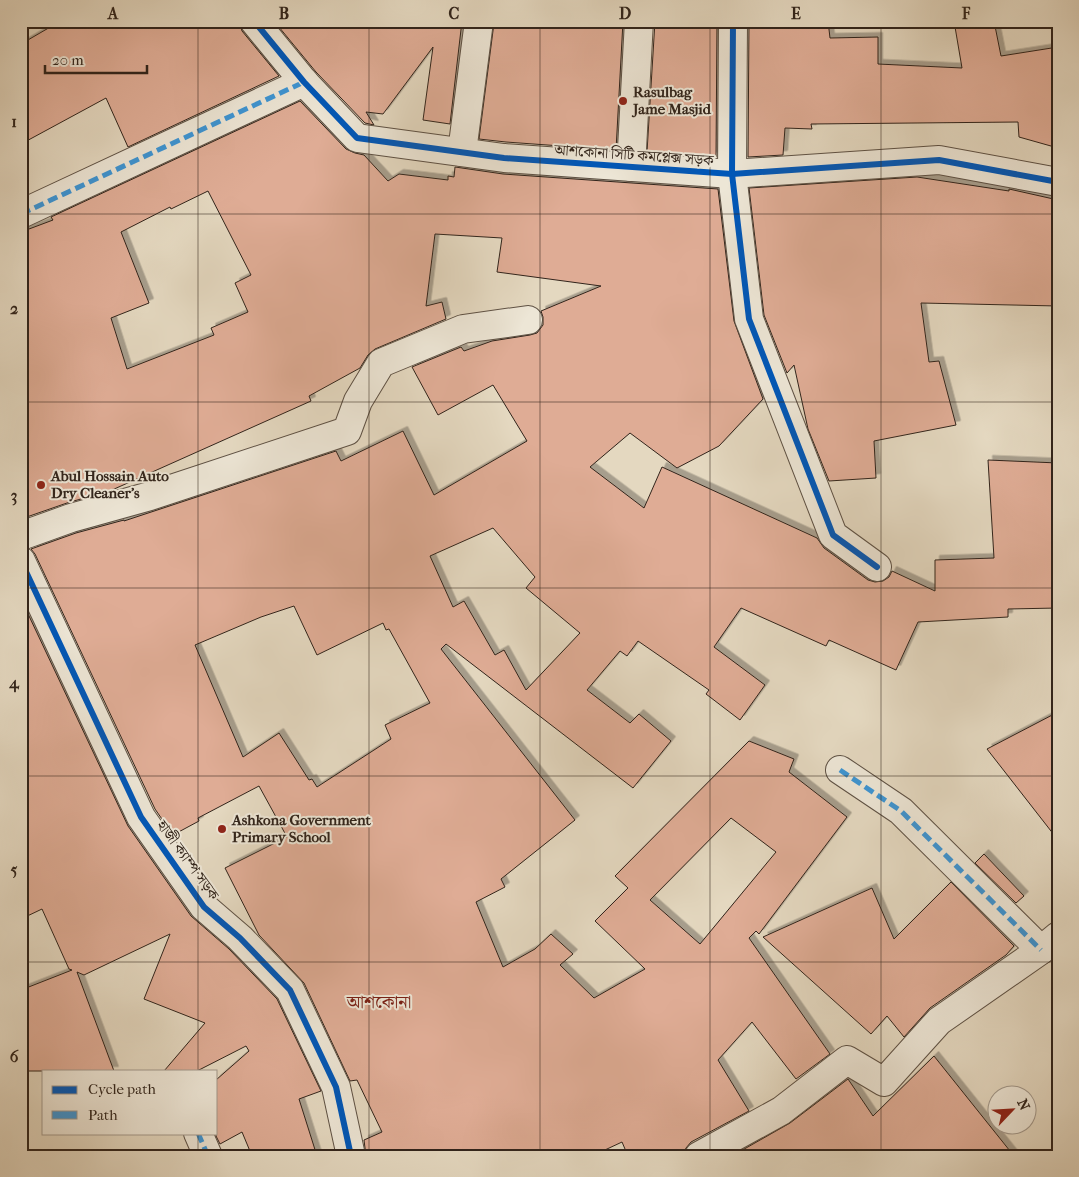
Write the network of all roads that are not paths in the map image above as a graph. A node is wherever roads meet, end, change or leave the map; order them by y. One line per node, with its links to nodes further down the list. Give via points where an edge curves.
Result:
1 (254, 21): 5 (street)
2 (479, 21): 6 (street)
3 (639, 21): 7 (street)
4 (734, 21): 8 (street)
5 (304, 82): 6 (street, আশকোনা সিটি কমপ্লেক্স সড়ক, via 357,138); 10 (street)
6 (462, 152): 7 (street, আশকোনা সিটি কমপ্লেক্স সড়ক)
7 (631, 167): 8 (street, আশকোনা সিটি কমপ্লেক্স সড়ক)
8 (732, 174): 9 (street, আশকোনা সিটি কমপ্লেক্স সড়ক, via 939,160); 14 (street, via 749,319 833,535)
9 (1058, 182)
10 (21, 214)
11 (528, 320): 12 (street, via 463,329 381,363 358,401 347,431)
12 (21, 536)
13 (21, 561): 19 (street, হাজী ক্যাম্প সড়ক, via 141,817 204,907 240,938 290,990 336,1087)
14 (877, 567)
15 (840, 770): 16 (street, via 901,811)
16 (1049, 943): 20 (street, via 939,1021 884,1082 846,1060 781,1111)
17 (198, 1134): 18 (street)
18 (208, 1156)
19 (351, 1156)
20 (700, 1156)

